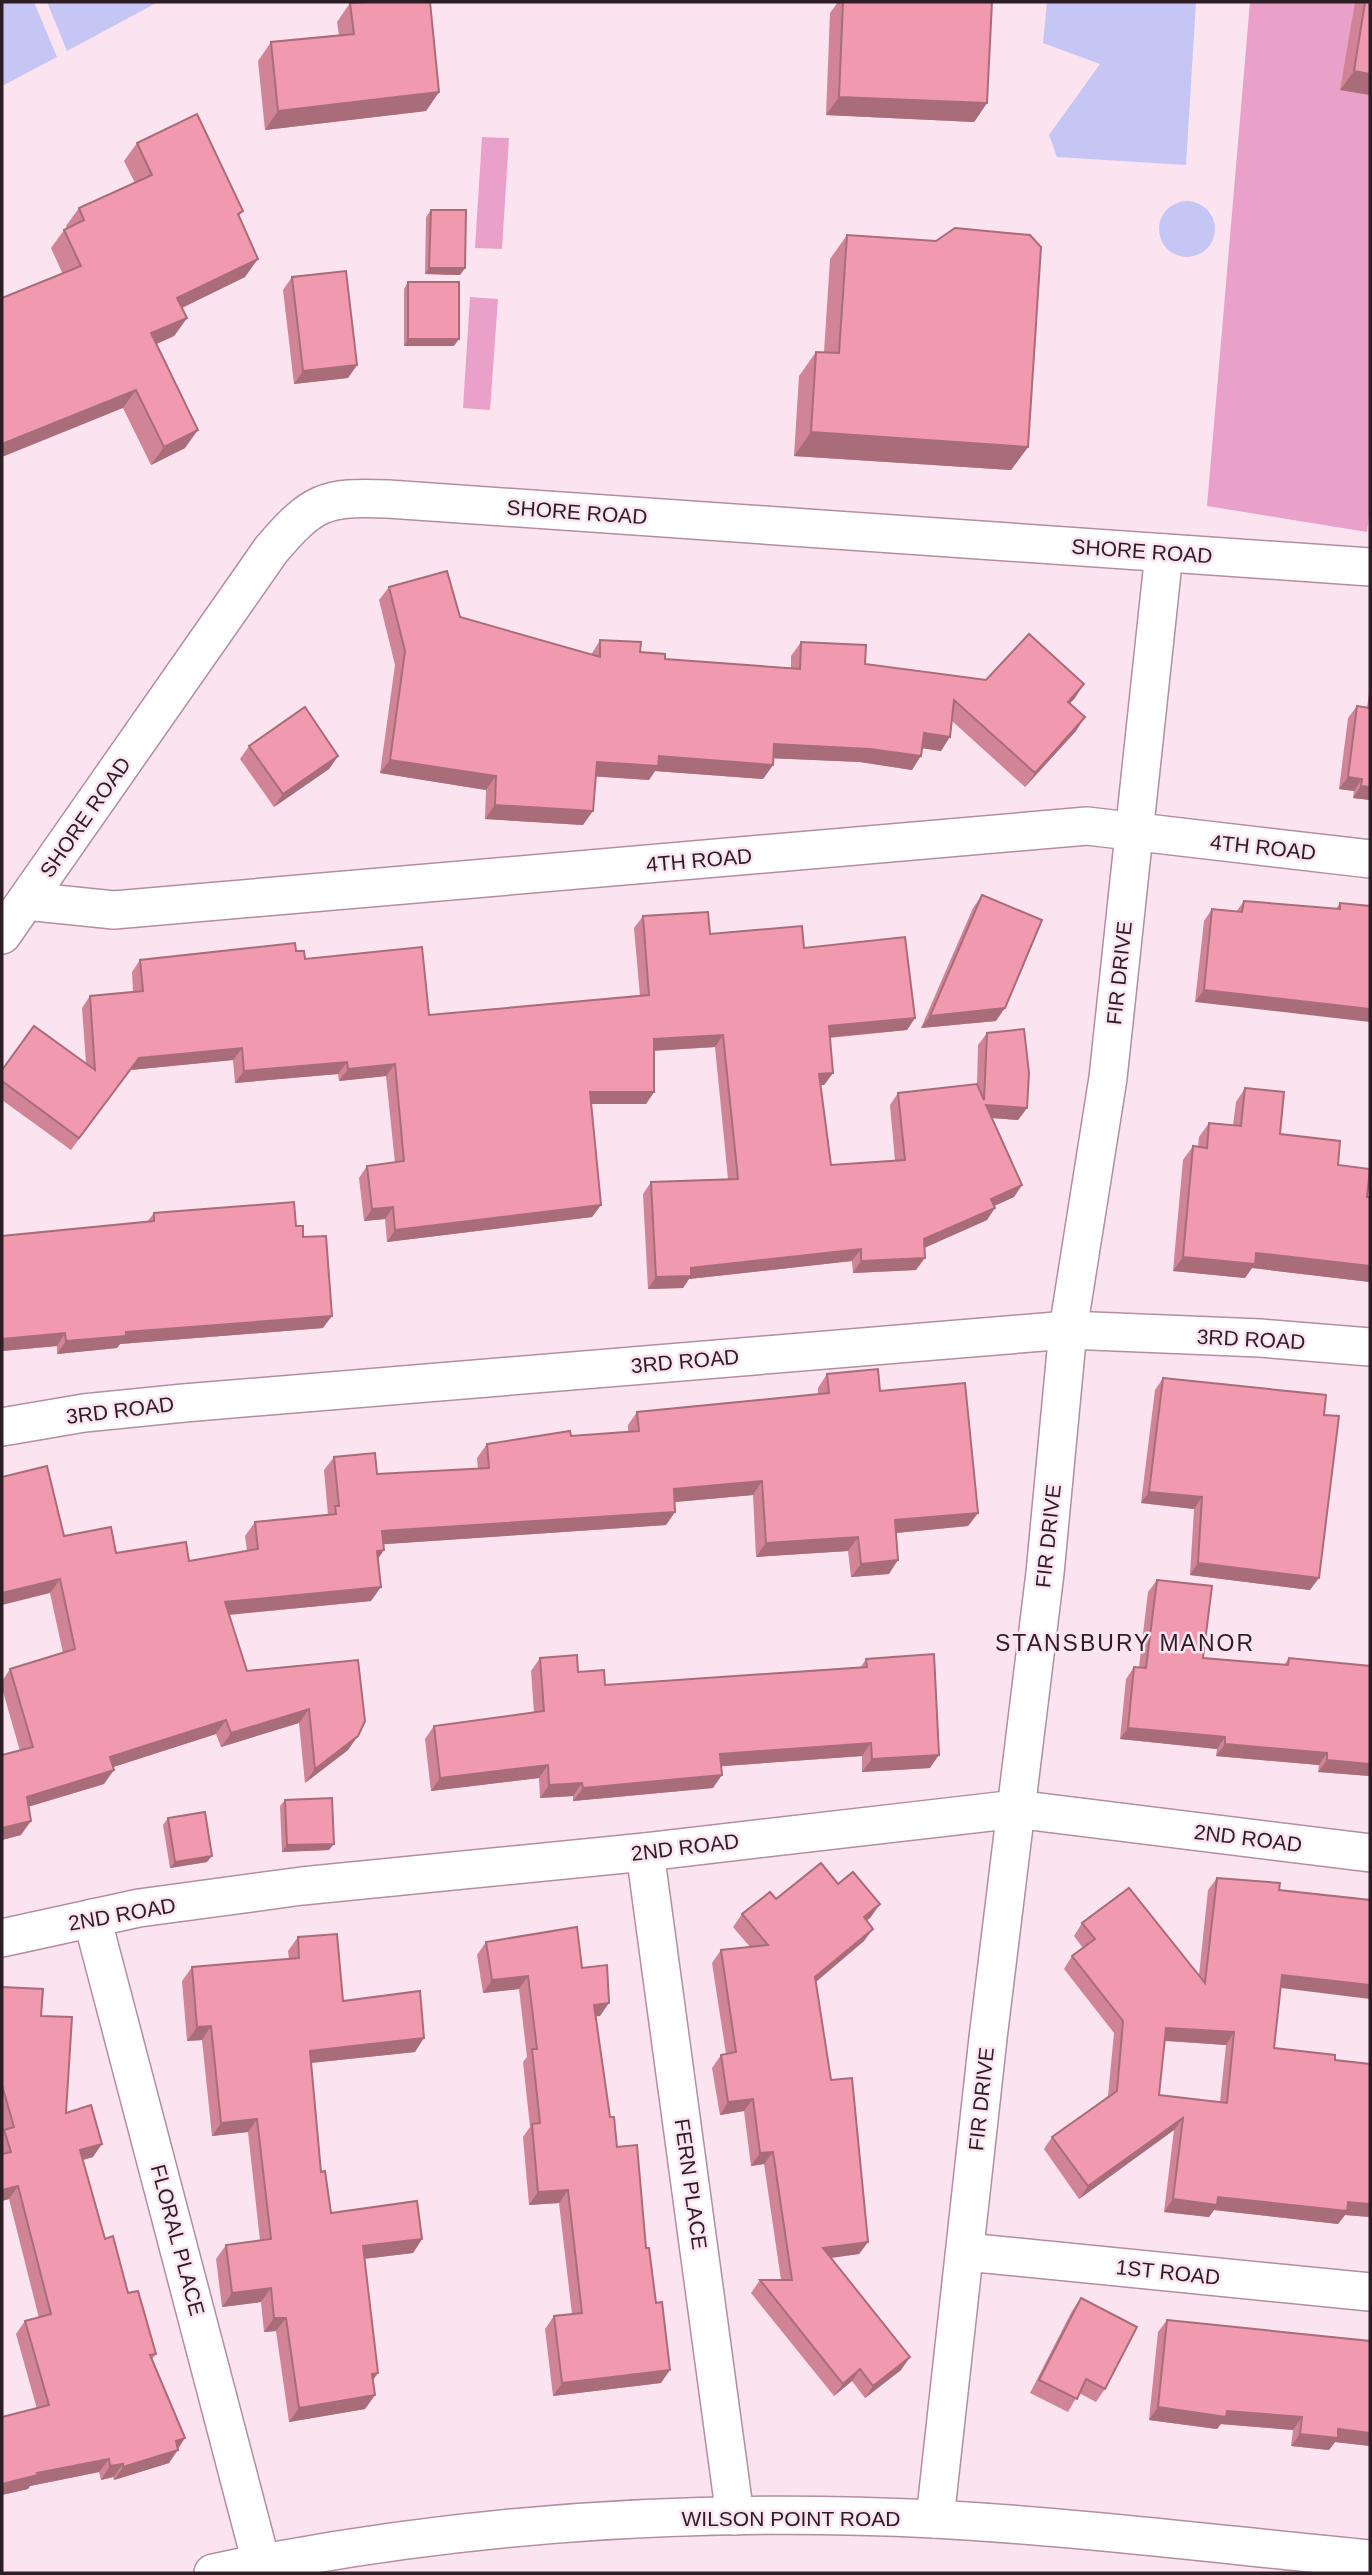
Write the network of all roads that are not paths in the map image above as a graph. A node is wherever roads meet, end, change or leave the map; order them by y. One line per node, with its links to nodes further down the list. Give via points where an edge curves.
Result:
1 (1164, 553): 2 (street, SHORE ROAD); 3 (street, FIR DRIVE); 5 (street, SHORE ROAD, via 400,500 322,502 295,522 271,550)
2 (1370, 567)
3 (1134, 834): 4 (street, 4TH ROAD); 5 (street, 4TH ROAD, via 1087,826 114,909); 7 (street, FIR DRIVE, via 1108,1078)
4 (1370, 859)
5 (26, 901): 6 (street, SHORE ROAD)
6 (2, 935)
7 (1068, 1330): 8 (street, 3RD ROAD); 9 (street, 3RD ROAD, via 197,1401); 10 (street, FIR DRIVE)
8 (1370, 1348)
9 (2, 1427)
10 (1016, 1809): 11 (street, 2ND ROAD); 12 (street, 2ND ROAD); 15 (street, FIR DRIVE)
11 (645, 1853): 13 (street, 2ND ROAD, via 302,1886); 17 (street, FERN PLACE)
12 (1370, 1853)
13 (92, 1918): 14 (street, 2ND ROAD); 20 (street, FLORAL PLACE)
14 (2, 1938)
15 (965, 2252): 16 (street, 1ST ROAD); 18 (street, FIR DRIVE)
16 (1370, 2292)
17 (735, 2516): 18 (street, WILSON POINT ROAD); 20 (street, WILSON POINT ROAD, via 520,2526)
18 (935, 2519): 19 (street, WILSON POINT ROAD)
19 (1370, 2559)
20 (261, 2562): 21 (street, WILSON POINT ROAD)
21 (213, 2573)

